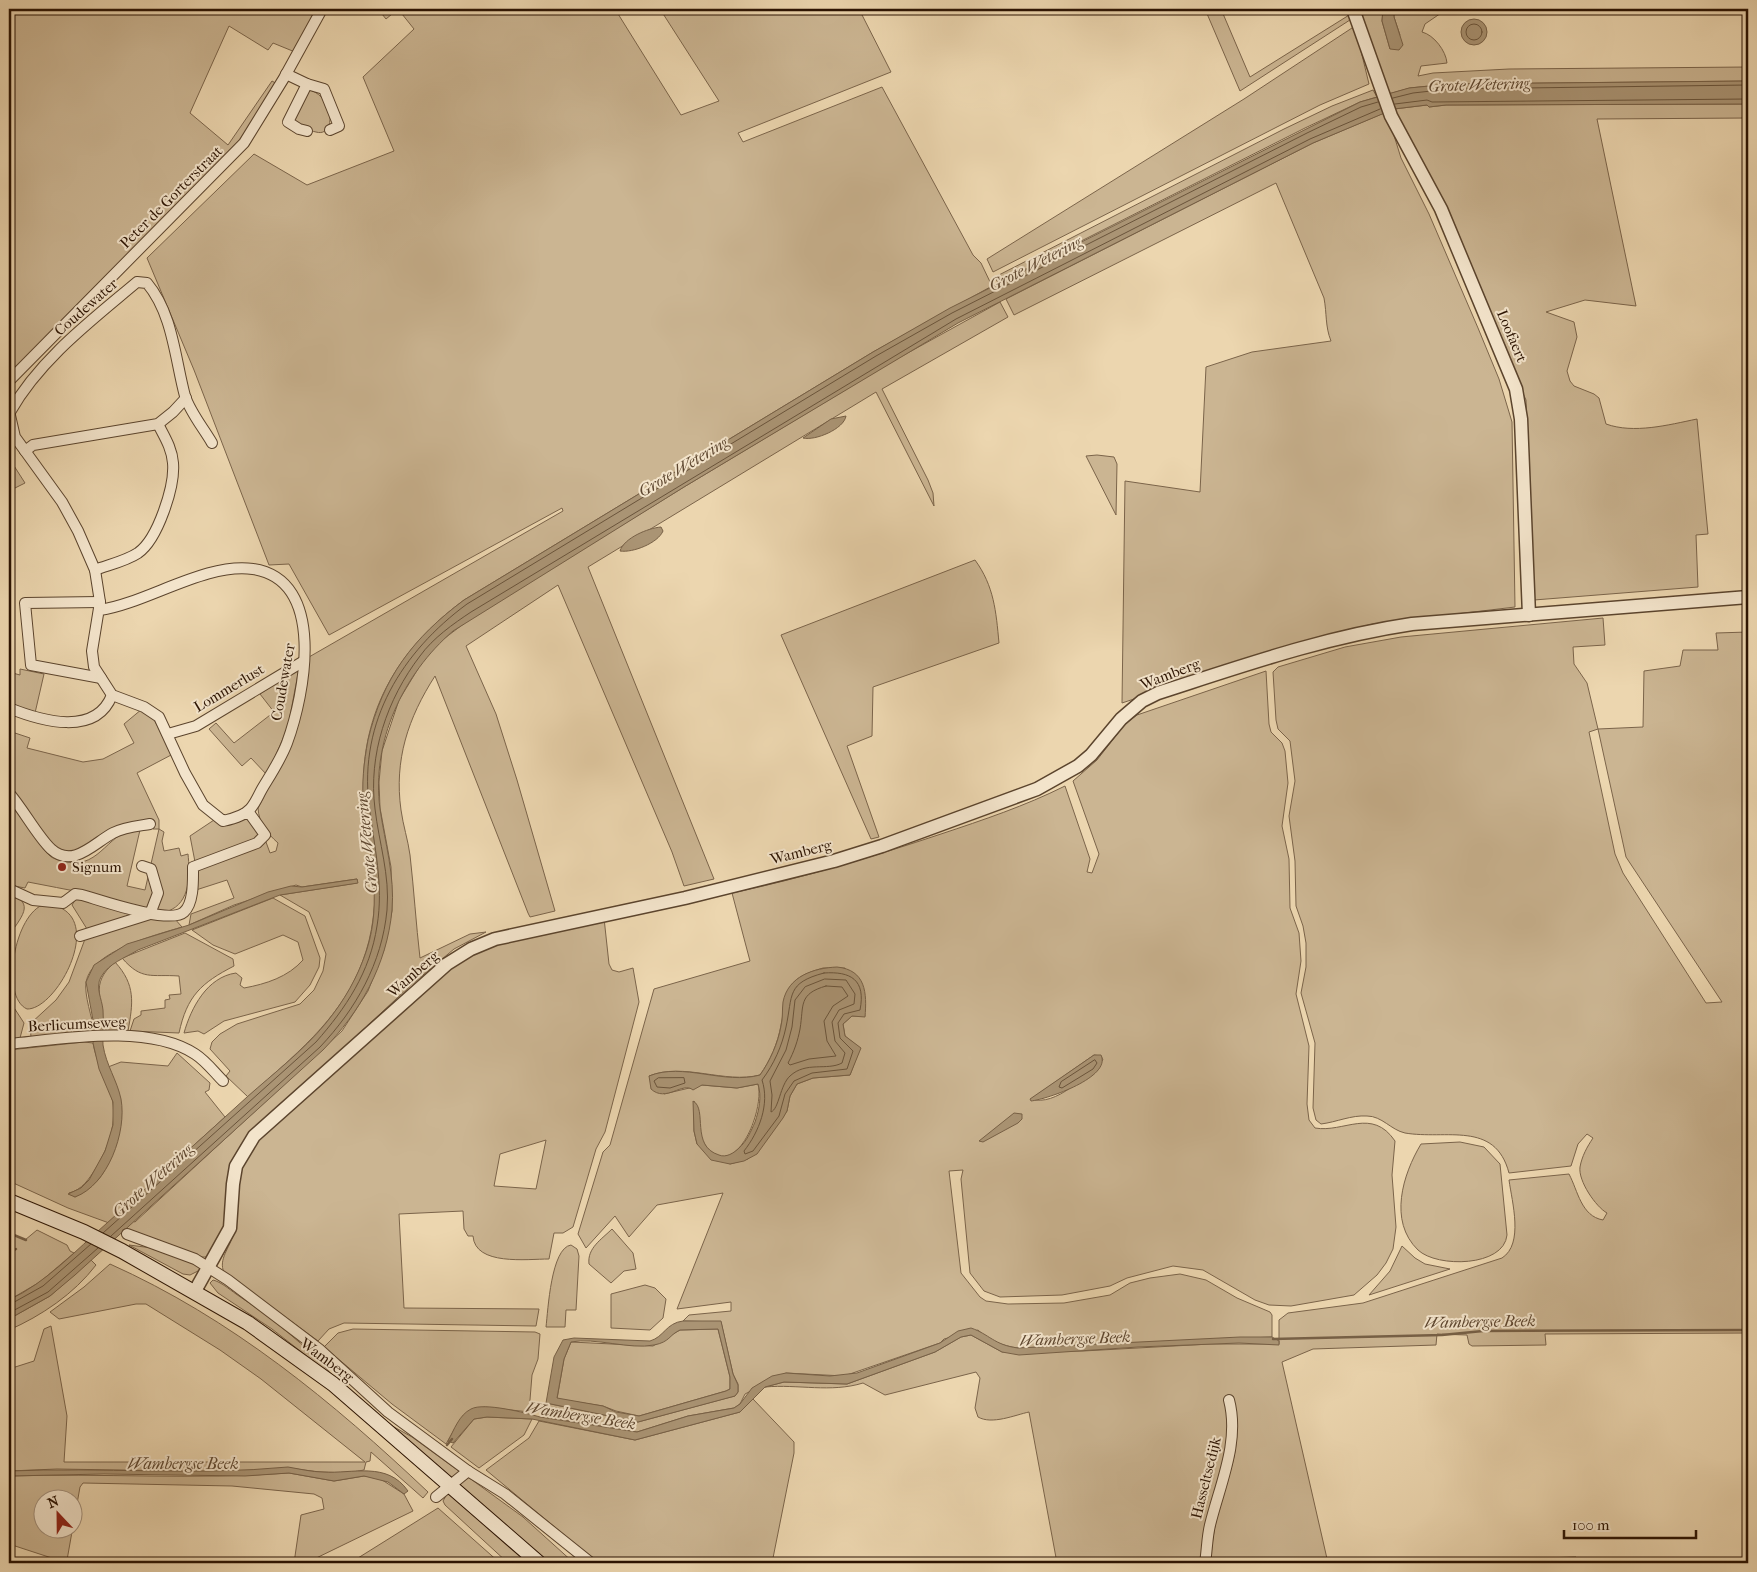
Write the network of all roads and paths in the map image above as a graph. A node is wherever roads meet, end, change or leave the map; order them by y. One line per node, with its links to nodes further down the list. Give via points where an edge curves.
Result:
1 (322, 9): 3 (street, Peter de Gorterstraat)
2 (1353, 9): 16 (street, Loofaert, via 1391,116 1441,209 1516,390 1521,419)
3 (286, 74): 4 (street); 7 (street, Peter de Gorterstraat, via 232,156)
4 (307, 84): 5 (street, via 324,89 339,126); 6 (street, via 288,122)
5 (330, 130)
6 (307, 131)
7 (9, 381)
8 (186, 398): 9 (street, Coudewater, via 178,355 156,294 147,283 138,282 73,336 19,395); 10 (street); 11 (street, Coudewater)
9 (9, 411): 12 (street, Coudewater, via 15,437)
10 (158, 424): 12 (street, via 33,446); 13 (street, via 170,448 173,464 170,488 153,537 138,553)
11 (212, 443)
12 (25, 451): 13 (street, Coudewater, via 62,502)
13 (95, 570): 15 (street, Coudewater)
14 (1748, 597): 16 (street)
15 (100, 606): 17 (street, Coudewater, via 119,607 221,571 253,569 277,578 289,589 302,612 306,642); 18 (street, Coudewater, via 92,651 94,667); 18 (street, Coudewater, via 25,603 31,665)
16 (1524, 615): 33 (street, Wamberg, via 1388,628 1306,646 1246,664 1142,701 1078,766 1037,789 882,846 834,861 645,907 528,930 471,949 447,964 254,1136 236,1166 230,1228)
17 (304, 661): 21 (street, Lommerlust, via 196,726); 23 (street, Coudewater, via 298,702 287,742 250,810)
18 (101, 678): 19 (street, Coudewater)
19 (112, 695): 20 (street, via 108,705 89,720 68,723); 21 (street, via 144,706 159,717)
20 (9, 708)
21 (168, 734): 23 (street, via 184,773 203,805 223,821)
22 (9, 794): 24 (street, via 50,848 67,856 85,852 122,829)
23 (244, 814): 27 (street, via 250,814 265,835 257,843 193,867 186,911 177,916)
24 (150, 824)
25 (142, 866): 27 (street, via 151,869 158,893)
26 (9, 889): 27 (street, via 33,900 63,903 75,894 82,895)
27 (150, 914): 28 (street)
28 (80, 936)
29 (9, 1044): 30 (street, Berlicumseweg, via 87,1036 144,1038 194,1054)
30 (223, 1081)
31 (9, 1200): 34 (main road, via 84,1232)
32 (127, 1234): 33 (street, via 194,1259)
33 (209, 1268): 34 (street, Wamberg); 36 (street, Wamberg, via 319,1349 388,1412)
34 (194, 1291): 37 (main road, Wamberg, via 248,1323 333,1384)
35 (1229, 1400): 41 (street, Hasseltsedijk, via 1233,1416 1232,1443 1209,1528)
36 (468, 1471): 37 (street); 40 (street, Wamberg, via 505,1494)
37 (450, 1487): 38 (street); 39 (main road, Wamberg)
38 (436, 1497)
39 (539, 1563)
40 (591, 1563)
41 (1206, 1563)

